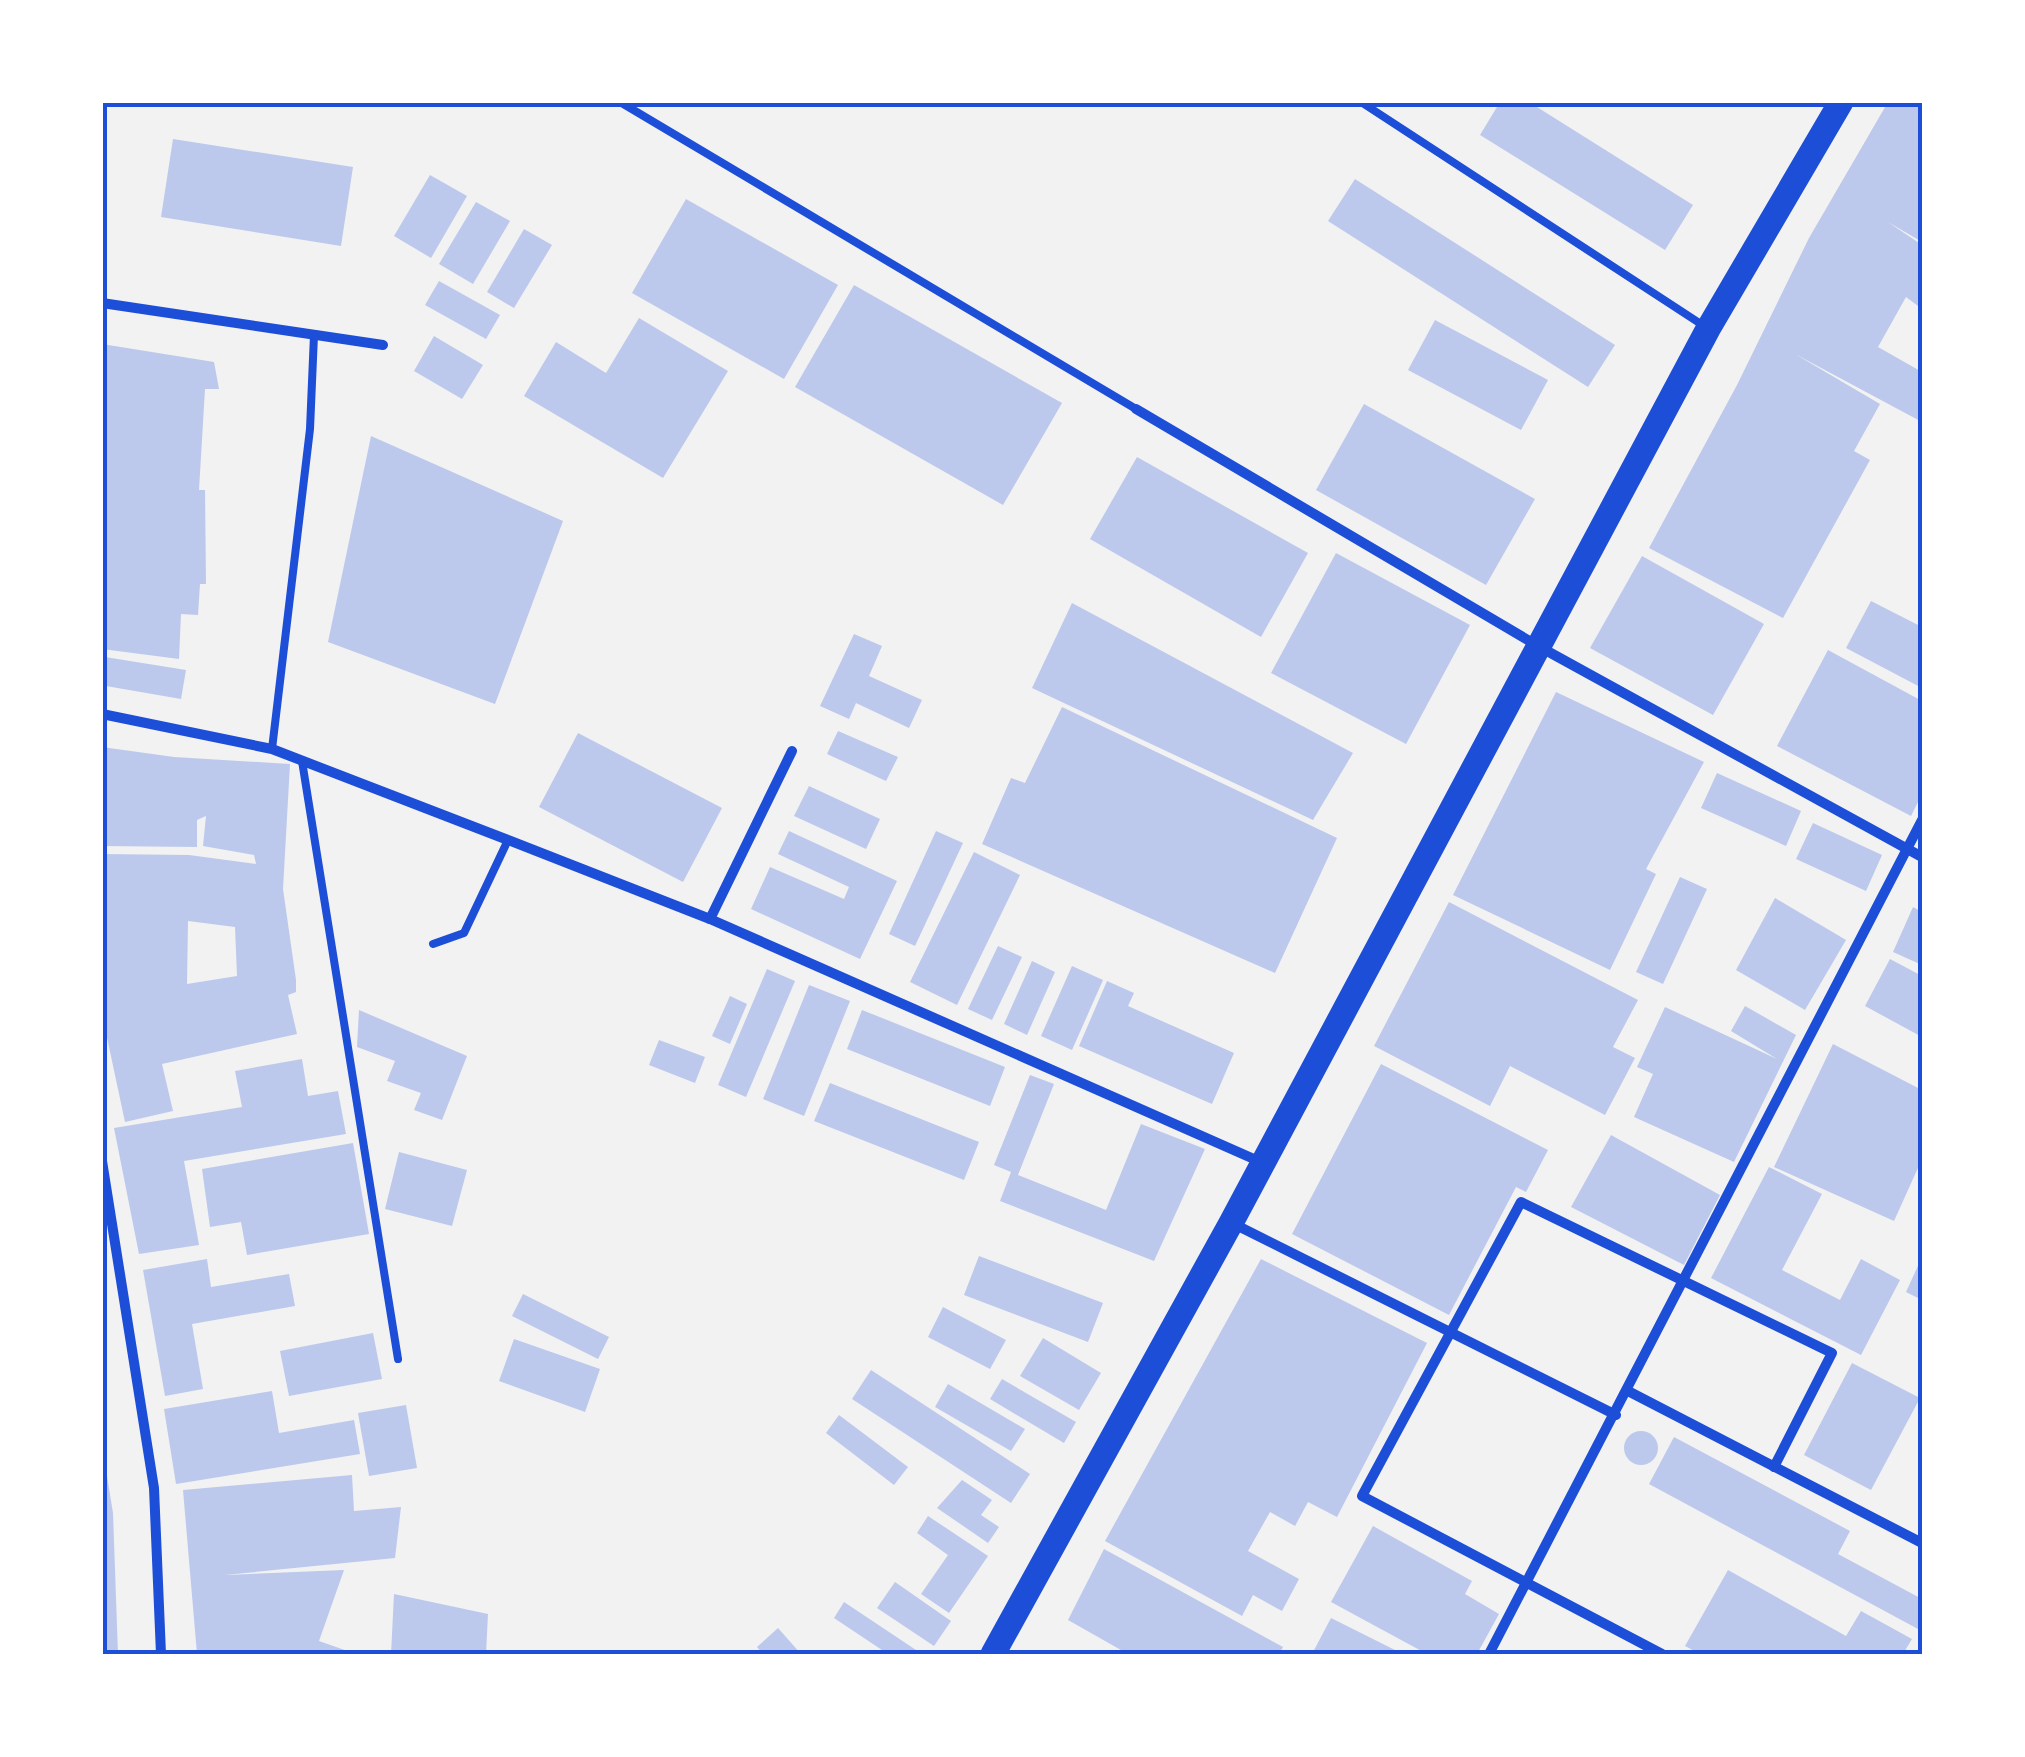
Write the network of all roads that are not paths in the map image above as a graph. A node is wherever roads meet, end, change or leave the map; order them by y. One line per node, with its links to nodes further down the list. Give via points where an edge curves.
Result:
1 (620, 102): 8 (lane)
2 (1361, 102): 5 (lane)
3 (1841, 102): 5 (main road)
4 (102, 303): 6 (street)
5 (1708, 329): 9 (main road)
6 (314, 335): 7 (street); 11 (lane, via 310,429)
7 (384, 345)
8 (1136, 410): 9 (street)
9 (1538, 646): 16 (street); 21 (main road)
10 (102, 714): 11 (street)
11 (272, 749): 13 (street)
12 (792, 751): 18 (street)
13 (302, 762): 15 (street); 25 (lane)
14 (1922, 820): 16 (street)
15 (508, 840): 18 (street); 19 (lane, via 464,933)
16 (1907, 848): 17 (street); 23 (street)
17 (1922, 857)
18 (710, 920): 21 (street)
19 (433, 944)
20 (102, 1160): 31 (street, via 154,1488)
21 (1263, 1163): 22 (main road)
22 (1231, 1223): 24 (street); 32 (main road)
23 (1686, 1281): 24 (street, via 1521,1202); 26 (street); 28 (street, via 1832,1353)
24 (1448, 1333): 27 (street); 30 (street, via 1362,1496)
25 (398, 1359)
26 (1628, 1390): 27 (street); 28 (street)
27 (1616, 1415): 30 (street)
28 (1774, 1467): 29 (street)
29 (1922, 1543)
30 (1528, 1580): 33 (street); 34 (street)
31 (161, 1654)
32 (993, 1654)
33 (1489, 1654)
34 (1662, 1654)

